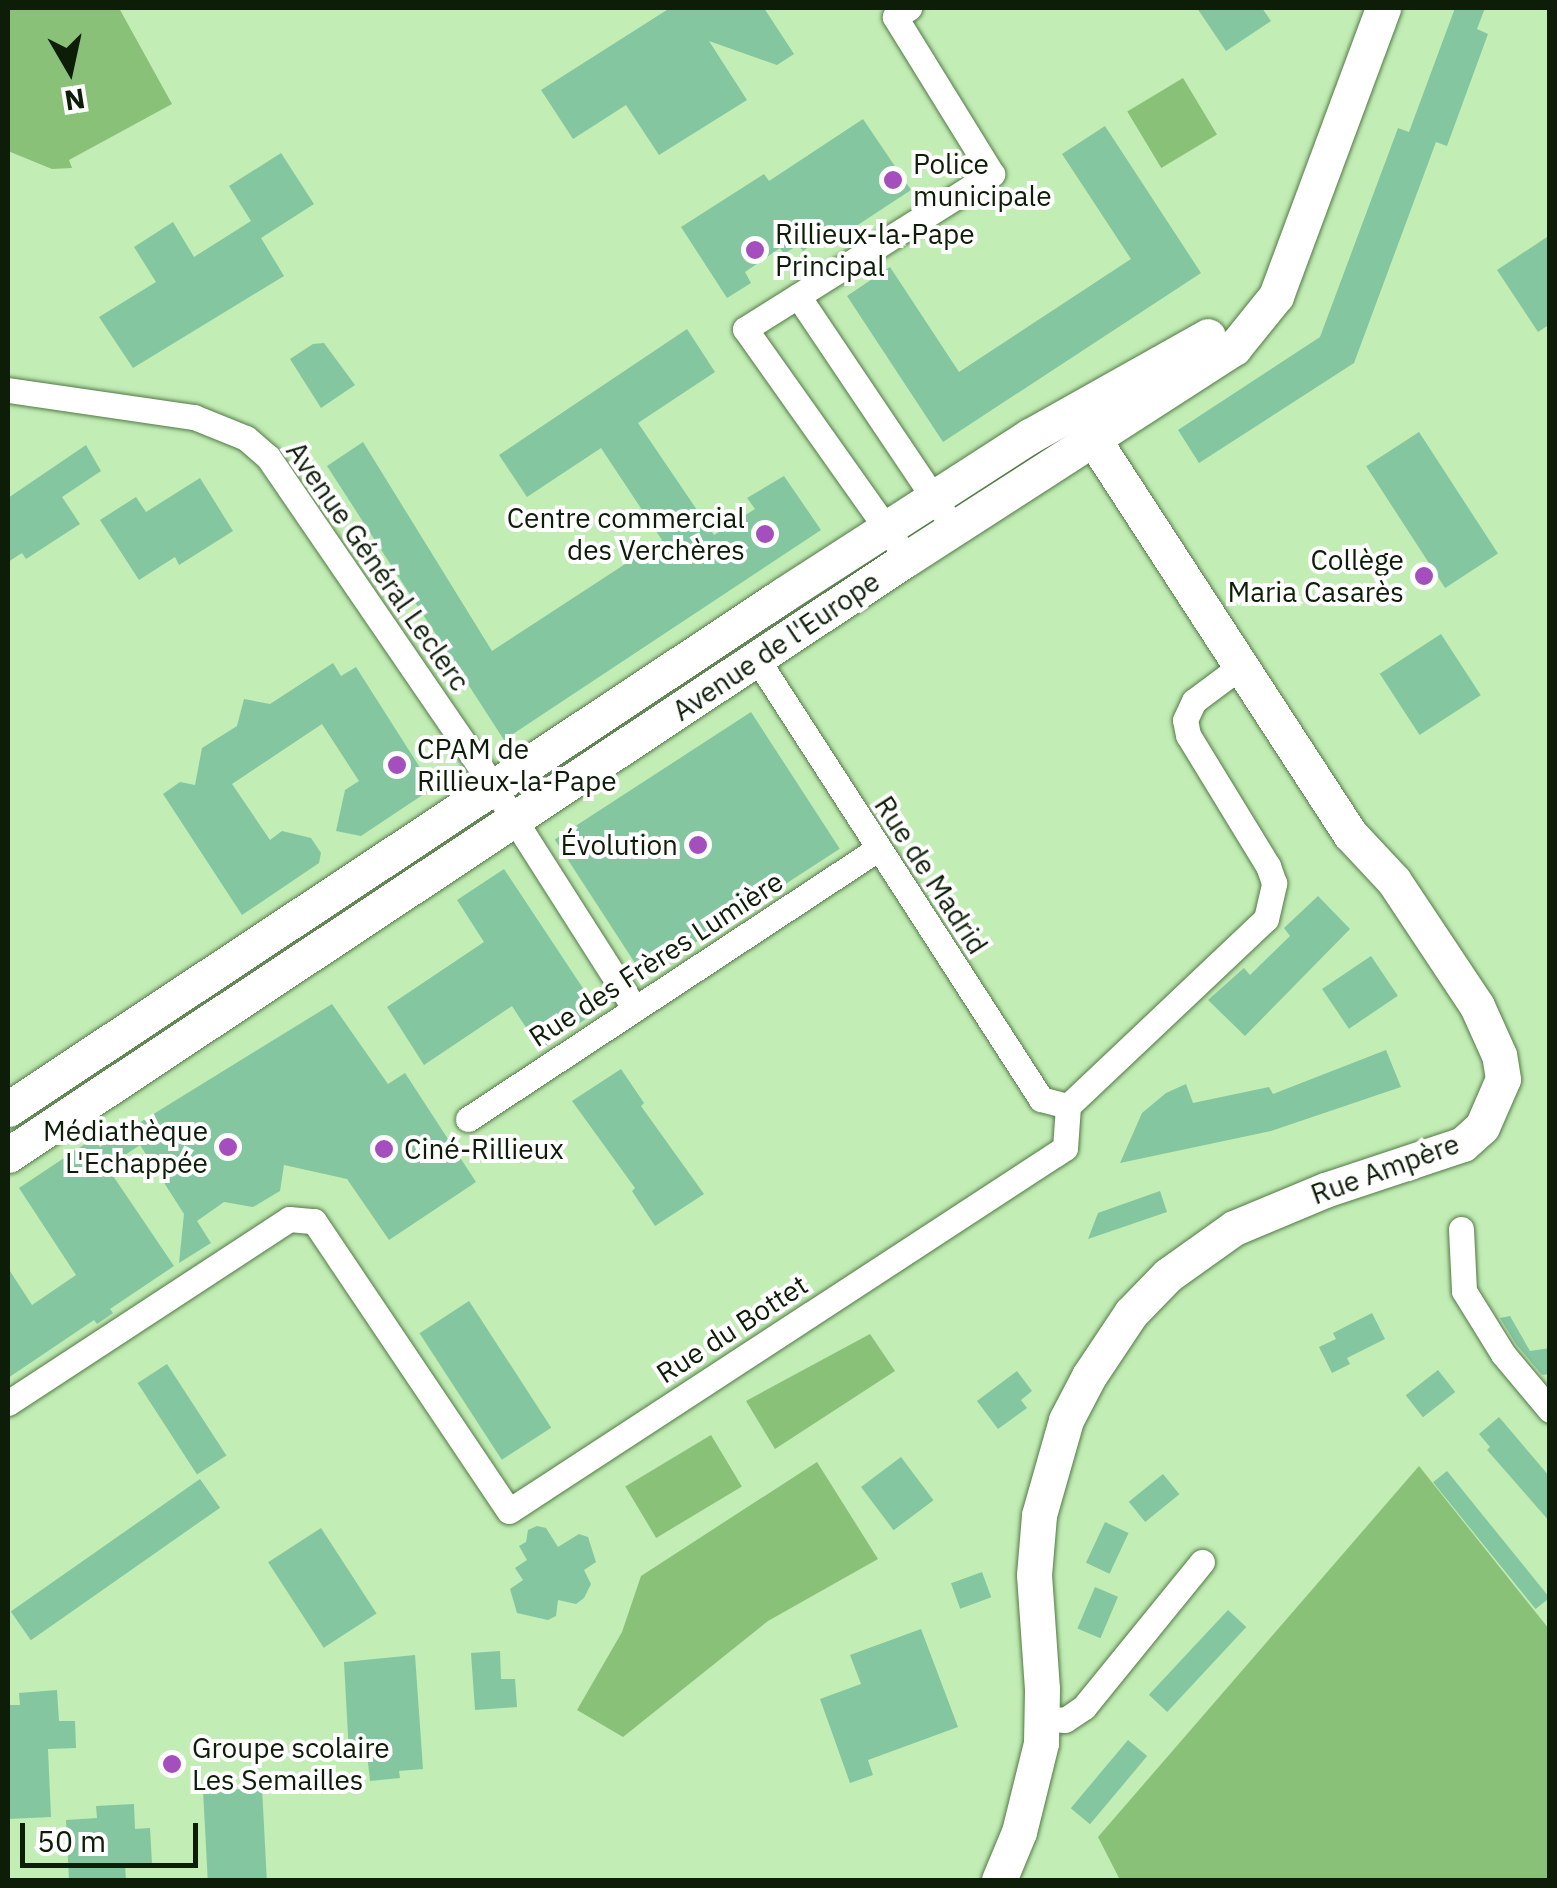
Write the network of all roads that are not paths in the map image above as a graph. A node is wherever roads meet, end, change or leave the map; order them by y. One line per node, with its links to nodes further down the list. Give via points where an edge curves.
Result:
1 (909, 8): 4 (street, via 895,17 992,174)
2 (1359, 8): 6 (street, Avenue de l'Europe, via 1273,244 1244,304 1187,352 1141,372)
3 (1383, 8): 6 (street, Avenue de l'Europe, via 1288,267 1262,319 1234,348)
4 (798, 296): 7 (street); 8 (street, via 746,329)
5 (8, 390): 12 (street, Avenue Général Leclerc, via 194,416 246,438 283,476)
6 (1084, 426): 7 (street, Avenue de l'Europe, via 1030,436); 11 (street, Rue Ampère)
7 (944, 514): 8 (street, Avenue de l'Europe); 9 (street, Avenue de l'Europe)
8 (887, 529): 9 (street); 12 (street, Avenue de l'Europe)
9 (908, 558): 10 (street, Avenue de l'Europe)
10 (757, 659): 13 (street, Avenue de l'Europe); 14 (street, Rue de Madrid)
11 (1241, 666): 16 (street, via 1194,702 1185,720 1188,736 1268,866 1273,902 1266,918); 24 (street, Rue Ampère, via 1350,834 1394,881 1477,1006 1503,1079 1482,1127 1463,1144 1234,1228 1168,1276 1124,1322 1066,1420 1039,1515 1034,1575)
12 (493, 786): 13 (street, Avenue Général Leclerc); 17 (street, Avenue de l'Europe)
13 (513, 821): 15 (street, Avenue Général Leclerc); 19 (street, Avenue de l'Europe)
14 (877, 848): 15 (street, Rue des Frères Lumière); 16 (street, Rue de Madrid, via 1041,1099)
15 (635, 1009): 18 (street, Rue des Frères Lumière)
16 (1068, 1106): 21 (street, Rue du Bottet, via 1065,1148 510,1511 314,1221 288,1219)
17 (8, 1109)
18 (468, 1119)
19 (8, 1154)
20 (1461, 1229): 22 (street, via 1464,1291 1503,1354)
21 (8, 1403)
22 (1550, 1410)
23 (1202, 1562): 24 (street, via 1084,1708 1066,1720)
24 (1042, 1718): 25 (street, Rue Ampère, via 1019,1832)
25 (999, 1880)

